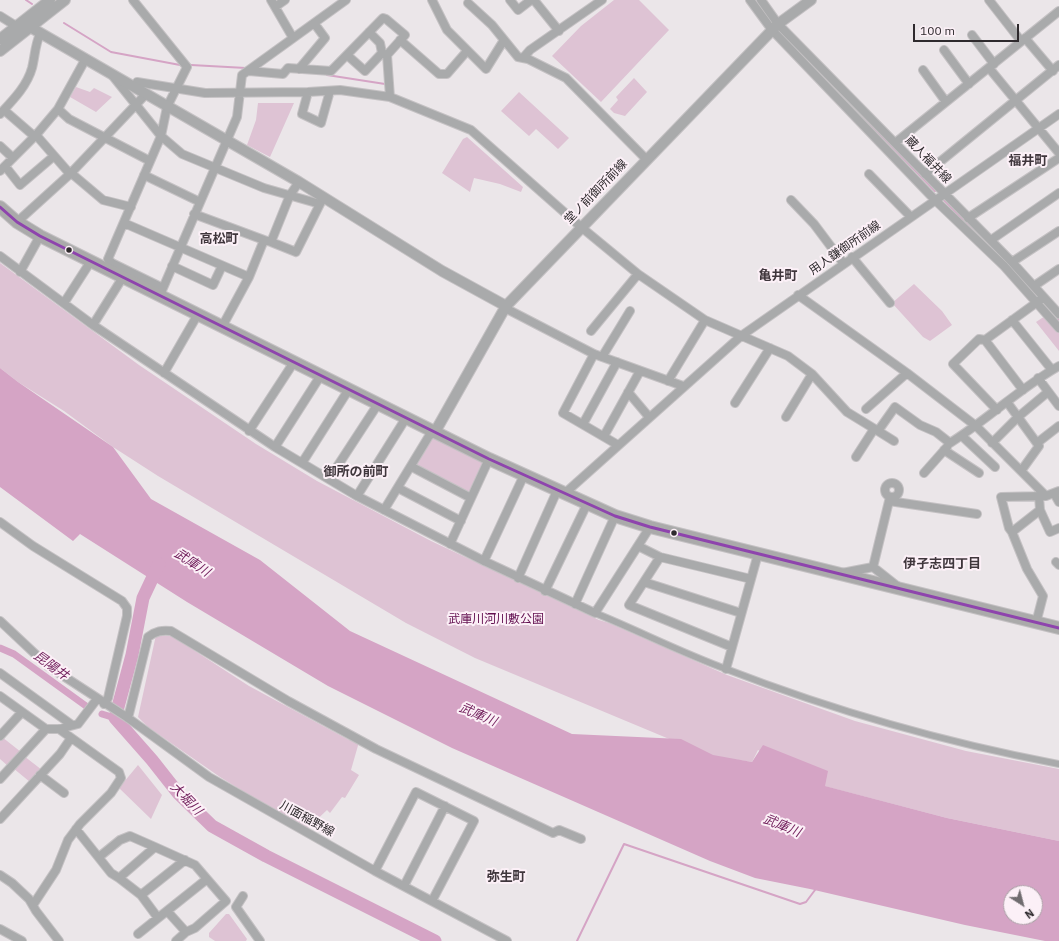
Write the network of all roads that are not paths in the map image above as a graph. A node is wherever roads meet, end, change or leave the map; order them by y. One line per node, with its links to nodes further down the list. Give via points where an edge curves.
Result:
1 (50, 0): 20 (street)
2 (65, 0): 21 (street)
3 (133, 0): 47 (street, via 187,67)
4 (285, 0): 16 (street)
5 (344, 0): 19 (street)
6 (432, 0): 34 (street, via 447,30)
7 (510, 0): 8 (street, via 518,10)
8 (531, 0)
9 (534, 0): 23 (street)
10 (602, 0): 23 (street)
11 (750, 0): 22 (street)
12 (761, 0): 22 (street)
13 (811, 0): 22 (street, 堂ノ前御所前線)
14 (989, 0): 31 (street)
15 (468, 3): 30 (street)
16 (273, 4): 27 (street)
17 (1059, 11): 31 (street)
18 (0, 16): 20 (street)
19 (314, 23): 27 (street); 41 (street, via 325,38)
20 (16, 26): 21 (street); 28 (street)
21 (30, 27): 25 (street); 33 (street)
22 (775, 27): 65 (street, 蔵人福井線); 71 (street, 堂ノ前御所前線); 84 (street)
23 (559, 31): 37 (street, via 530,50)
24 (369, 32): 29 (street, via 386,18 405,35); 35 (street, via 380,43); 36 (street)
25 (40, 34): 38 (street); 58 (street, via 35,45 32,68 23,88)
26 (972, 34): 39 (street)
27 (293, 38): 43 (street)
28 (0, 39)
29 (400, 40): 34 (street, via 439,74 448,74); 35 (street)
30 (504, 40): 34 (street, via 486,69); 37 (street, via 518,57)
31 (1023, 40): 39 (street); 40 (street)
32 (944, 50): 46 (street)
33 (0, 51)
34 (467, 51)
35 (384, 54): 36 (street, via 365,71); 52 (street)
36 (347, 55): 41 (street, via 331,71)
37 (523, 58): 71 (street, via 566,78)
38 (85, 60): 44 (street); 57 (street)
39 (991, 66): 46 (street); 53 (street)
40 (1056, 68): 53 (street)
41 (299, 69): 43 (street, via 288,68 283,74)
42 (923, 70): 54 (street)
43 (249, 71): 51 (street, via 242,76)
44 (112, 75): 50 (street); 55 (street)
45 (138, 82): 47 (street)
46 (969, 84): 54 (street)
47 (176, 88): 51 (street, via 205,93); 56 (street)
48 (330, 91): 49 (street); 49 (street, via 321,123 302,114); 52 (street)
49 (308, 92): 51 (street)
50 (146, 94): 55 (street); 56 (street)
51 (238, 94): 64 (street, via 237,117)
52 (390, 97): 94 (street, via 471,130)
53 (1016, 100): 60 (street); 77 (street)
54 (946, 102): 65 (street)
55 (135, 106): 62 (street); 63 (street)
56 (167, 107): 62 (street); 64 (street)
57 (58, 109): 61 (street); 63 (street, via 69,119)
58 (2, 112): 61 (street)
59 (1059, 114): 60 (street, 用人鎌御所前線)
60 (1039, 127): 67 (street); 81 (street, 用人鎌御所前線)
61 (35, 136): 68 (street); 69 (street)
62 (160, 136): 72 (street); 73 (street, via 182,154)
63 (104, 138): 72 (street); 75 (street)
64 (227, 140): 73 (street); 79 (street)
65 (895, 143): 77 (street, 蔵人福井線)
66 (0, 146): 69 (street)
67 (1059, 153)
68 (54, 156): 74 (street, via 20,185); 75 (street)
69 (13, 158): 74 (street)
70 (1059, 158): 91 (street)
71 (646, 159): 94 (street, 堂ノ前御所前線)
72 (150, 161): 78 (street)
73 (215, 168): 82 (street, via 264,188); 86 (street)
74 (2, 169)
75 (70, 173): 88 (street, via 103,200); 92 (street)
76 (869, 174): 90 (street)
77 (925, 174): 81 (street, 蔵人福井線)
78 (144, 175): 86 (street); 88 (street)
79 (299, 182): 82 (street); 85 (street)
80 (1059, 193): 97 (street)
81 (944, 194): 84 (street, 用人鎌御所前線); 91 (street, 蔵人福井線)
82 (290, 195): 85 (street); 98 (street)
83 (791, 200): 104 (street, via 814,224)
84 (935, 200): 90 (street, 用人鎌御所前線); 115 (street)
85 (322, 201): 98 (street, via 296,252); 118 (street)
86 (200, 202): 89 (street)
87 (0, 207): 92 (main road)
88 (131, 207): 93 (street)
89 (194, 214): 98 (street); 99 (street)
90 (911, 216): 101 (street, 用人鎌御所前線)
91 (968, 218): 97 (street, 蔵人福井線)
92 (17, 222): 96 (main road)
93 (124, 223): 99 (street); 113 (street, via 108,259)
94 (581, 227): 109 (street); 118 (street, 堂ノ前御所前線)
95 (1059, 231): 103 (street)
96 (40, 236): 102 (main road); 108 (street)
97 (990, 240): 103 (street, 蔵人福井線)
98 (267, 241): 111 (street)
99 (180, 248): 105 (street); 106 (street)
100 (0, 256): 108 (street)
101 (852, 257): 104 (street, 用人鎌御所前線); 117 (street)
102 (91, 261): 110 (main road); 116 (street)
103 (1012, 262): 112 (street, 蔵人福井線)
104 (844, 264): 114 (street, 用人鎌御所前線)
105 (172, 266): 106 (street, via 212,285); 113 (street)
106 (222, 266): 111 (street)
107 (1059, 269): 112 (street)
108 (20, 272): 116 (street)
109 (638, 274): 122 (street); 127 (street)
110 (123, 276): 113 (main road); 124 (street)
111 (249, 277): 125 (street)
112 (1034, 286): 115 (street, 蔵人福井線)
113 (161, 291): 121 (main road)
114 (798, 296): 128 (street, 用人鎌御所前線); 137 (street)
115 (1040, 300): 119 (street, 蔵人福井線); 123 (street); 126 (street)
116 (64, 303): 124 (street)
117 (890, 303)
118 (505, 307): 131 (street); 162 (street, 堂ノ前御所前線)
119 (1057, 309)
120 (630, 311): 131 (street)
121 (198, 314): 125 (main road); 136 (street)
122 (705, 320): 128 (street); 141 (street)
123 (1012, 320): 129 (street); 134 (street)
124 (93, 325): 136 (street)
125 (223, 325): 132 (main road)
126 (1059, 328)
127 (591, 331)
128 (741, 336): 130 (street); 142 (street, 用人鎌御所前線)
129 (985, 340): 144 (street); 152 (street, via 979,339 953,364)
130 (770, 348): 138 (street, via 788,356); 147 (street)
131 (598, 355): 133 (street); 157 (street, via 563,413)
132 (294, 362): 139 (main road); 161 (street)
133 (617, 362): 135 (street); 157 (street)
134 (1056, 368): 140 (street)
135 (640, 371): 141 (street); 145 (street)
136 (164, 373): 161 (street)
137 (907, 373): 151 (street); 158 (street)
138 (812, 374): 154 (street); 160 (street, via 847,412)
139 (320, 375): 143 (main road); 170 (street)
140 (1038, 378): 144 (street); 146 (street)
141 (668, 381): 142 (street)
142 (683, 386): 153 (street, 用人鎌御所前線)
143 (349, 389): 149 (main road); 175 (street)
144 (1023, 390): 148 (street)
145 (628, 392): 153 (street); 163 (street)
146 (1048, 392): 150 (street); 155 (street)
147 (735, 402)
148 (1007, 402): 152 (street); 155 (street)
149 (378, 404): 156 (main road); 182 (street)
150 (1059, 406)
151 (866, 409)
152 (997, 410): 158 (street)
153 (649, 417): 169 (street, 用人鎌御所前線)
154 (786, 417)
155 (1018, 417): 166 (street); 168 (street)
156 (406, 418): 162 (main road); 186 (street)
157 (582, 424): 163 (street)
158 (976, 426): 164 (street); 166 (street)
159 (1059, 426): 168 (street)
160 (876, 430): 165 (street); 167 (street, via 895,407); 173 (street)
161 (249, 431): 170 (street)
162 (435, 432): 174 (main road); 177 (street, via 429,436)
163 (604, 436): 169 (street)
164 (962, 436): 167 (street); 172 (street)
165 (894, 441)
166 (991, 442): 172 (street); 178 (street)
167 (950, 443): 171 (street)
168 (1037, 443): 178 (street, via 1039,446)
169 (618, 445): 184 (street, 用人鎌御所前線)
170 (275, 447): 175 (street)
171 (944, 450): 179 (street); 180 (street)
172 (978, 452): 176 (street)
173 (856, 458)
174 (489, 459): 181 (main road); 187 (street)
175 (302, 463): 182 (street)
176 (995, 466)
177 (412, 467): 183 (street); 187 (street)
178 (1021, 471): 185 (street)
179 (979, 473)
180 (924, 474)
181 (524, 475): 184 (main road); 203 (street)
182 (329, 479): 186 (street)
183 (398, 488): 190 (street); 194 (street)
184 (561, 493): 189 (main road); 206 (street)
185 (1050, 494): 188 (street); 191 (street); 198 (street, via 1001,497)
186 (356, 496): 190 (street)
187 (471, 498): 194 (street)
188 (1059, 502)
189 (587, 504): 193 (main road); 210 (street)
190 (384, 510): 199 (street)
191 (1040, 510): 197 (street, via 1050,532); 198 (street)
192 (978, 514): 204 (street, via 889,499)
193 (615, 516): 196 (main road); 211 (street)
194 (460, 521): 199 (street)
195 (0, 522): 222 (street, via 125,606 127,616)
196 (650, 527): 200 (street); 201 (main road)
197 (1059, 528)
198 (1012, 532): 215 (street, via 1027,569 1043,596)
199 (450, 544): 203 (street)
200 (638, 546): 202 (street); 212 (street)
201 (758, 554): 205 (main road); 207 (street)
202 (660, 557): 207 (street); 208 (street)
203 (484, 561): 206 (street)
204 (873, 566): 205 (street); 209 (street)
205 (839, 574): 209 (main road)
206 (518, 578): 210 (street)
207 (751, 579): 213 (street)
208 (644, 582): 213 (street); 217 (street, via 629,605)
209 (900, 589): 215 (main road)
210 (545, 591): 211 (street)
211 (575, 604): 212 (street)
212 (595, 613): 218 (street)
213 (742, 613): 217 (street)
214 (0, 621): 221 (street, 川面稲野線, via 48,666)
215 (1036, 623): 216 (main road)
216 (1059, 628)
217 (732, 647): 218 (street)
218 (726, 669): 230 (street, via 858,713 959,742)
219 (0, 673): 225 (street)
220 (0, 696): 223 (street)
221 (97, 699): 222 (street, 川面稲野線); 225 (street, via 81,721)
222 (106, 705): 224 (street, 川面稲野線)
223 (22, 712): 226 (street); 228 (street)
224 (127, 718): 237 (street, via 148,637 155,632 172,631 288,701 376,749 553,833 559,830); 241 (street, 川面稲野線, via 209,777)
225 (72, 725): 227 (street)
226 (46, 729): 227 (street); 232 (street)
227 (59, 729): 229 (street)
228 (0, 736)
229 (71, 738): 231 (street); 236 (street, via 119,772 121,778 112,793)
230 (1059, 764)
231 (40, 775): 233 (street); 235 (street)
232 (0, 778)
233 (64, 793)
234 (445, 806): 241 (street, via 416,792); 245 (street); 248 (street, via 474,821)
235 (0, 819)
236 (76, 829): 239 (street); 249 (street, via 68,840 56,870)
237 (581, 839)
238 (155, 847): 239 (street, via 130,836 120,840); 240 (street); 243 (street)
239 (99, 857): 243 (street, via 111,873)
240 (185, 860): 244 (street, via 195,865); 246 (street)
241 (375, 871): 245 (street, 川面稲野線)
242 (0, 875): 249 (street, via 22,892)
243 (119, 878): 246 (street)
244 (207, 879): 250 (street); 253 (street, via 226,901 195,928)
245 (404, 886): 248 (street, 川面稲野線)
246 (141, 895): 251 (street)
247 (243, 896): 258 (street, via 236,907)
248 (432, 901): 259 (street, 川面稲野線)
249 (33, 905): 256 (street)
250 (168, 912): 251 (street); 253 (street)
251 (158, 918): 254 (street)
252 (0, 929): 255 (street)
253 (186, 932): 257 (street)
254 (138, 934)
255 (22, 941)
256 (59, 941)
257 (176, 941)
258 (260, 941)
259 (507, 941)

